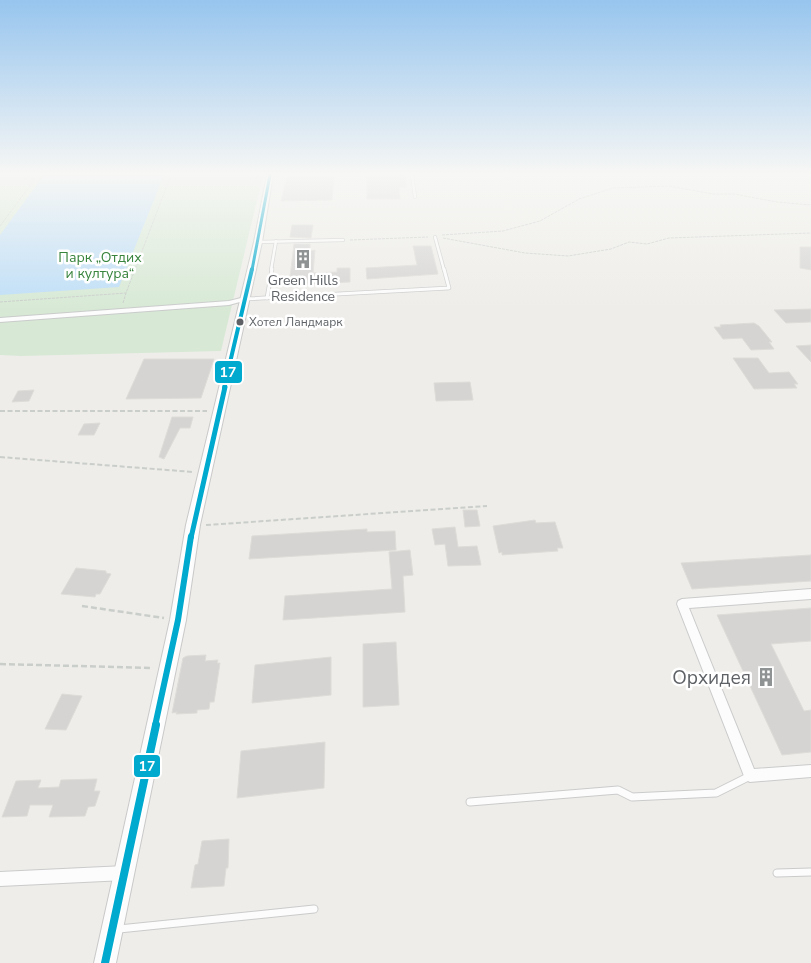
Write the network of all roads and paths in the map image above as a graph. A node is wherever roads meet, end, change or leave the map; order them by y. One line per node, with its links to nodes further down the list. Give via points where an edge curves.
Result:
1 (154, 220): 11 (path, via 126,293)
2 (262, 220): 8 (street)
3 (542, 220): 5 (path, via 503,231)
4 (811, 233): 5 (path, via 669,238 647,244 629,242 611,249 568,256 525,253)
5 (435, 237): 6 (path); 9 (lane, via 450,288)
6 (343, 240): 7 (lane)
7 (276, 241): 8 (lane); 9 (lane)
8 (258, 242): 10 (street)
9 (267, 298): 10 (lane)
10 (245, 299): 12 (street, via 229,303); 14 (street)
11 (0, 302)
12 (0, 320)
13 (0, 411): 14 (path)
14 (219, 411): 16 (street)
15 (0, 457): 16 (path)
16 (205, 473): 18 (street)
17 (487, 506): 18 (path)
18 (193, 525): 21 (street)
19 (811, 594): 25 (street, via 682,604)
20 (82, 606): 21 (path)
21 (178, 620): 23 (street)
22 (0, 664): 23 (path)
23 (168, 669): 28 (street)
24 (811, 771): 25 (street)
25 (750, 776): 26 (lane, via 716,793 632,797 618,790)
26 (470, 802)
27 (811, 872): 29 (lane)
28 (125, 873): 30 (street); 32 (street)
29 (777, 873)
30 (0, 878)
31 (314, 909): 32 (lane)
32 (113, 929): 33 (street)
33 (105, 963)

